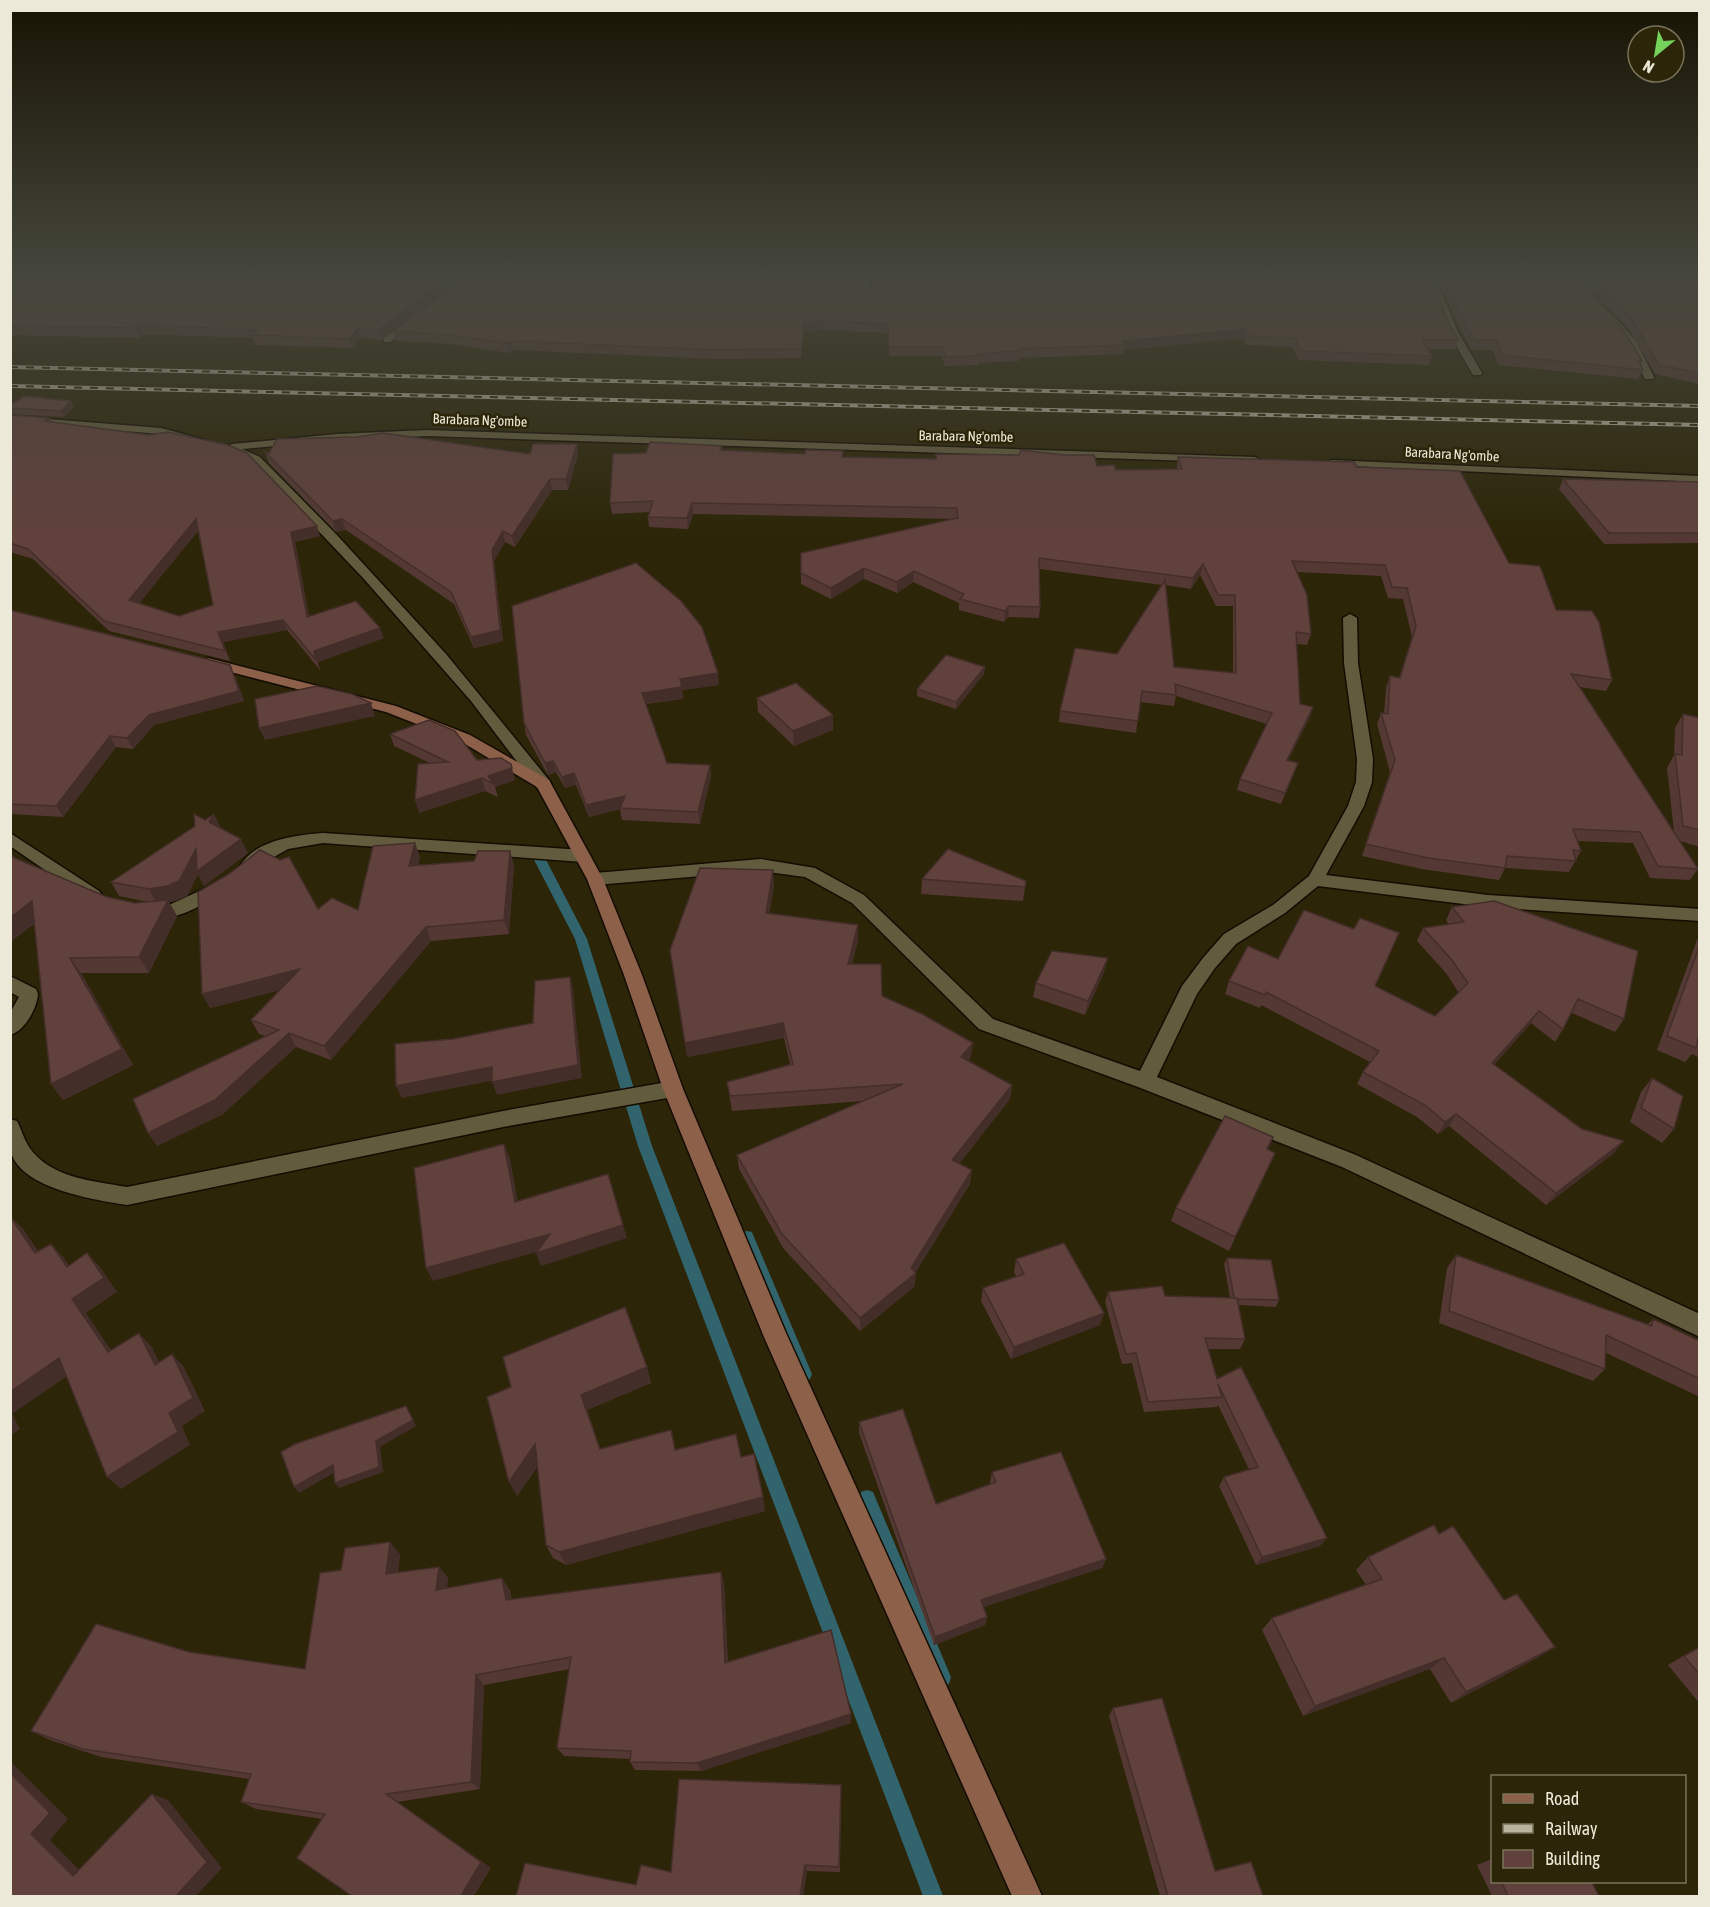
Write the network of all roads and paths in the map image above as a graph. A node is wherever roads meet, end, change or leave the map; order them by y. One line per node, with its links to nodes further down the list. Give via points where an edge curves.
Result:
1 (1471, 362): 3 (street)
2 (1641, 362): 4 (street)
3 (1477, 373)
4 (1649, 377)
5 (10, 419): 6 (street, via 161,430)
6 (232, 447): 7 (street, Barabara Ng'ombe, via 337,437 455,433); 12 (street, via 256,459 384,590 495,717)
7 (1268, 460)
8 (1313, 462): 9 (street, Barabara Ng'ombe)
9 (1700, 479)
10 (1350, 618): 16 (street, via 1364,782)
11 (189, 657): 12 (main road, via 391,709 465,738)
12 (543, 784): 14 (main road)
13 (10, 838): 17 (street)
14 (582, 856): 15 (main road); 18 (street, via 323,838 289,841 186,905 162,913)
15 (595, 879): 22 (street, via 761,865 809,872 858,898 986,1024); 23 (main road)
16 (1316, 880): 19 (street, via 1488,901); 22 (street, via 1230,939 1216,955 1190,991)
17 (105, 901)
18 (130, 910)
19 (1700, 915)
20 (10, 983): 21 (street, via 29,994 28,1004)
21 (10, 1028)
22 (1145, 1081): 25 (street, via 1349,1161)
23 (673, 1089): 24 (street, via 492,1121 127,1196 75,1186 44,1173 22,1154); 26 (main road, via 776,1337)
24 (10, 1127)
25 (1700, 1326)
26 (1028, 1896)

